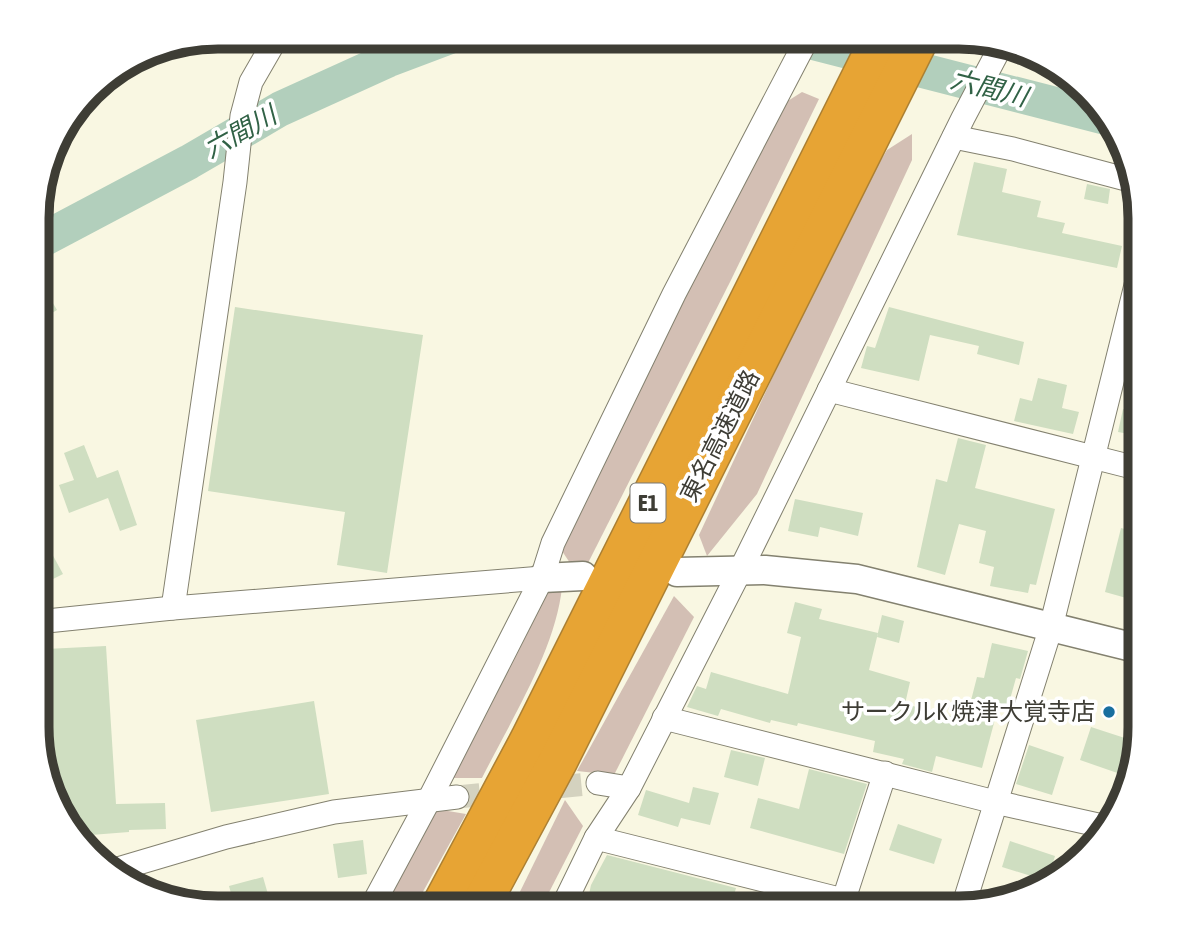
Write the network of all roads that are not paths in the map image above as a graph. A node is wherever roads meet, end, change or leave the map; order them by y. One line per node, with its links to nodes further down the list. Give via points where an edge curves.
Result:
1 (270, 49): 17 (street, via 251,82 242,116)
2 (801, 49): 16 (street, via 674,293 553,543)
3 (878, 49): 6 (highway, 東名高速道路 / E1)
4 (910, 49): 6 (highway, 東名高速道路 / E1)
5 (997, 54): 7 (street)
6 (868, 99): 32 (highway, 東名高速道路 / E1); 33 (highway, 東名高速道路 / E1, via 558,761)
7 (959, 127): 8 (street, via 1013,149); 10 (street)
8 (1123, 178)
9 (1128, 317): 11 (street)
10 (829, 390): 11 (street); 13 (street)
11 (1093, 456): 12 (street); 19 (street)
12 (1128, 465)
13 (741, 569): 14 (street); 19 (street, via 857,579); 21 (street)
14 (677, 572)
15 (583, 576): 16 (street)
16 (542, 578): 17 (street); 26 (street)
17 (173, 608): 18 (street)
18 (49, 621)
19 (1051, 627): 20 (street); 27 (street)
20 (1128, 646)
21 (664, 718): 22 (street); 24 (street)
22 (885, 773): 27 (street); 36 (street)
23 (598, 783): 24 (street)
24 (629, 788): 29 (street)
25 (457, 797): 26 (street)
26 (429, 800): 30 (street, via 334,812); 31 (street)
27 (995, 802): 28 (street); 37 (street)
28 (1094, 827)
29 (596, 838): 34 (street); 35 (street)
30 (124, 867)
31 (377, 896)
32 (446, 896)
33 (485, 896)
34 (568, 896)
35 (812, 896)
36 (845, 896)
37 (965, 896)

